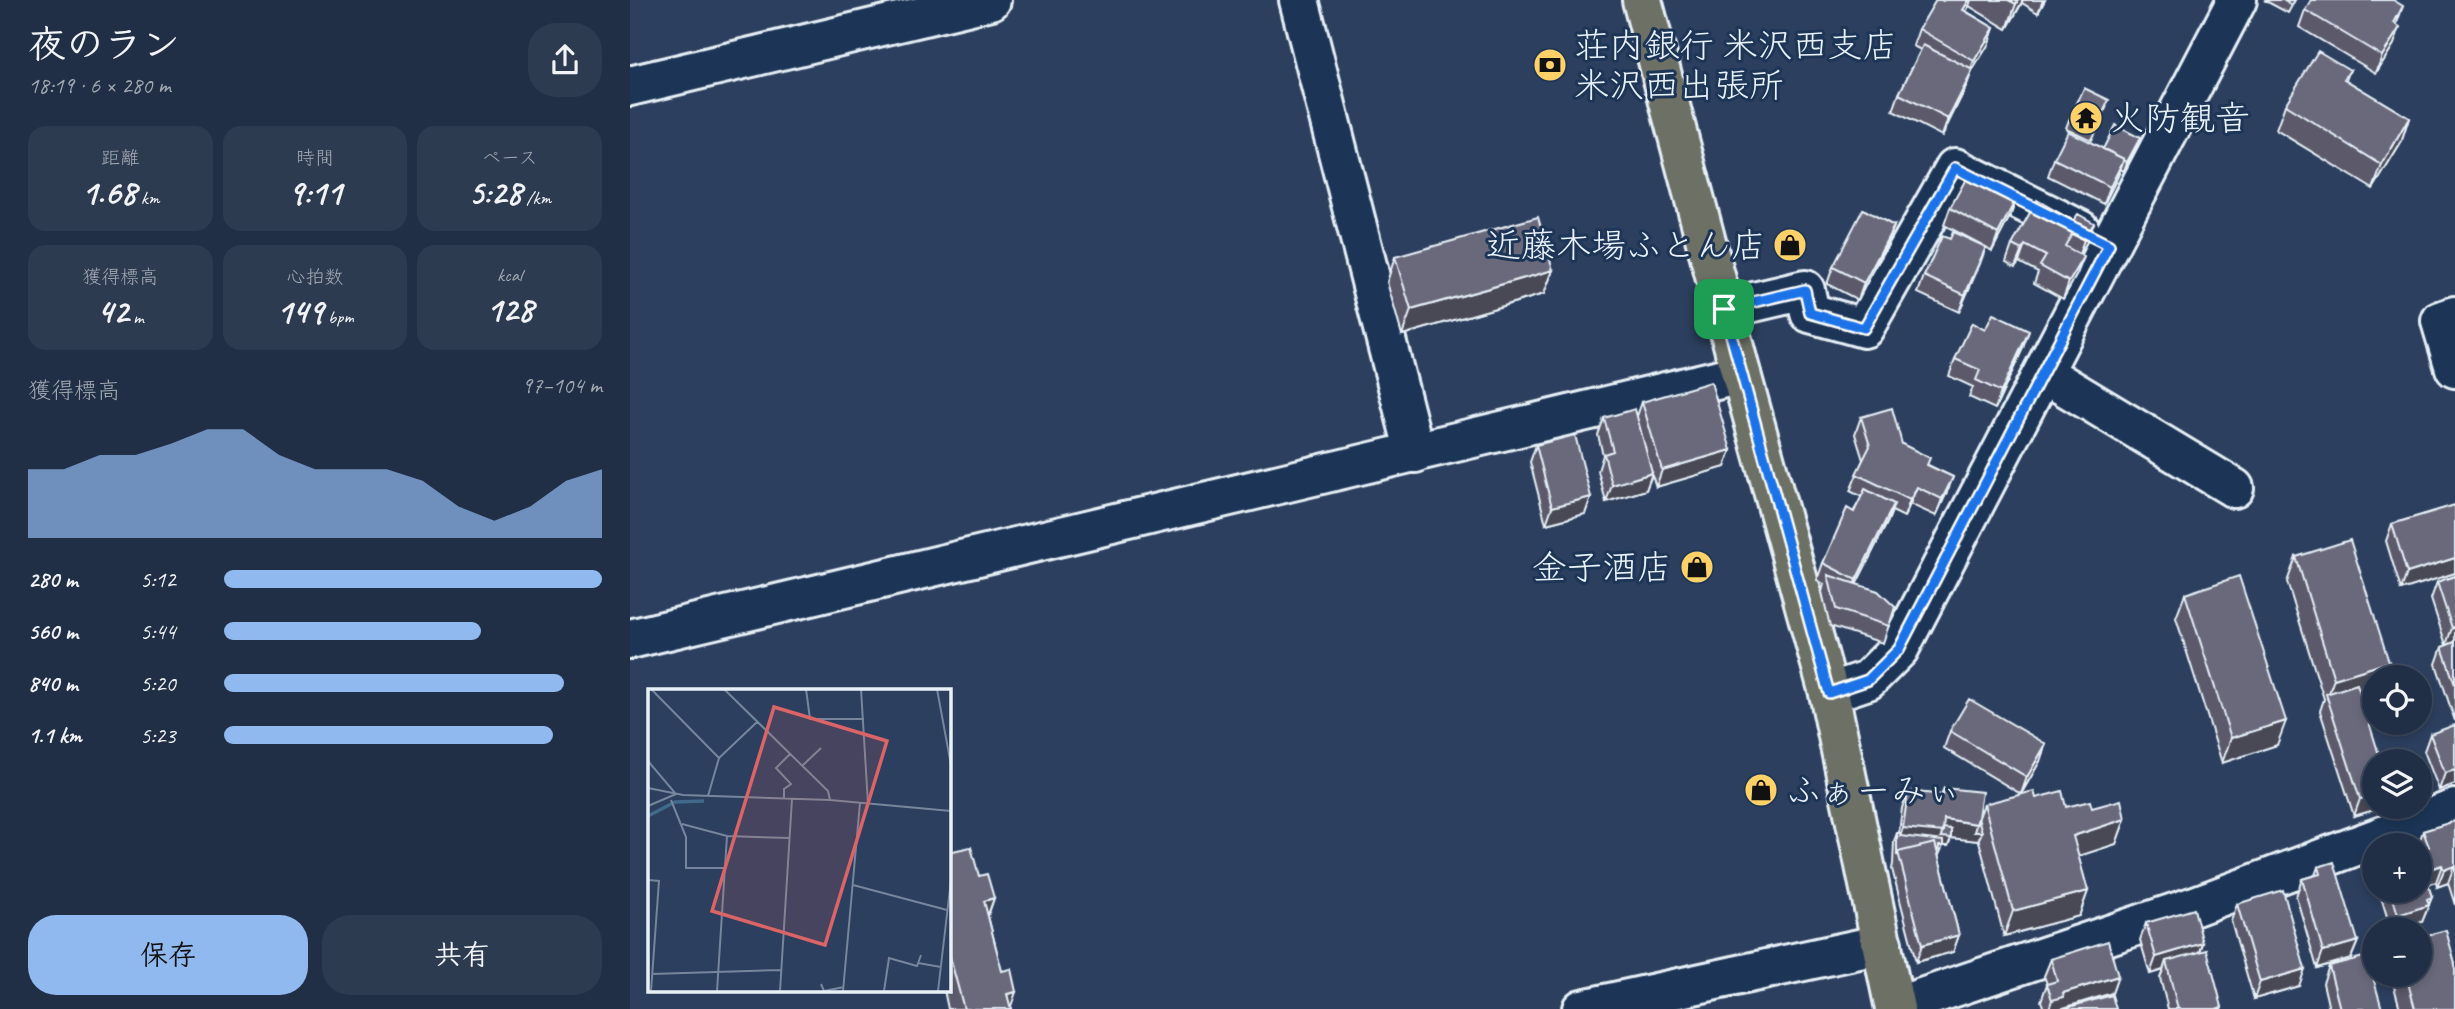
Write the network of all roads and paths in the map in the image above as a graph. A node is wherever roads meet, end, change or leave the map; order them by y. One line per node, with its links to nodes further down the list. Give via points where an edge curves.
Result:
1 (992, 0): 5 (street)
2 (1299, 0): 12 (street)
3 (1642, 0): 7 (main road)
4 (2237, 0): 6 (street)
5 (630, 86)
6 (2109, 245): 7 (street, via 1955,168 1864,328 1810,313 1805,290); 10 (street)
7 (1724, 309): 11 (main road)
8 (2455, 316): 9 (street, via 2441,321)
9 (2455, 368)
10 (2043, 373): 13 (street); 15 (street, via 1899,649 1868,680)
11 (1741, 374): 12 (street); 15 (main road)
12 (1415, 453): 14 (street)
13 (2234, 488)
14 (630, 639)
15 (1829, 693): 17 (main road)
16 (2455, 809): 18 (street, via 2195,906)
17 (1882, 944): 18 (main road); 19 (street)
18 (1895, 1008)
19 (1582, 1009)

